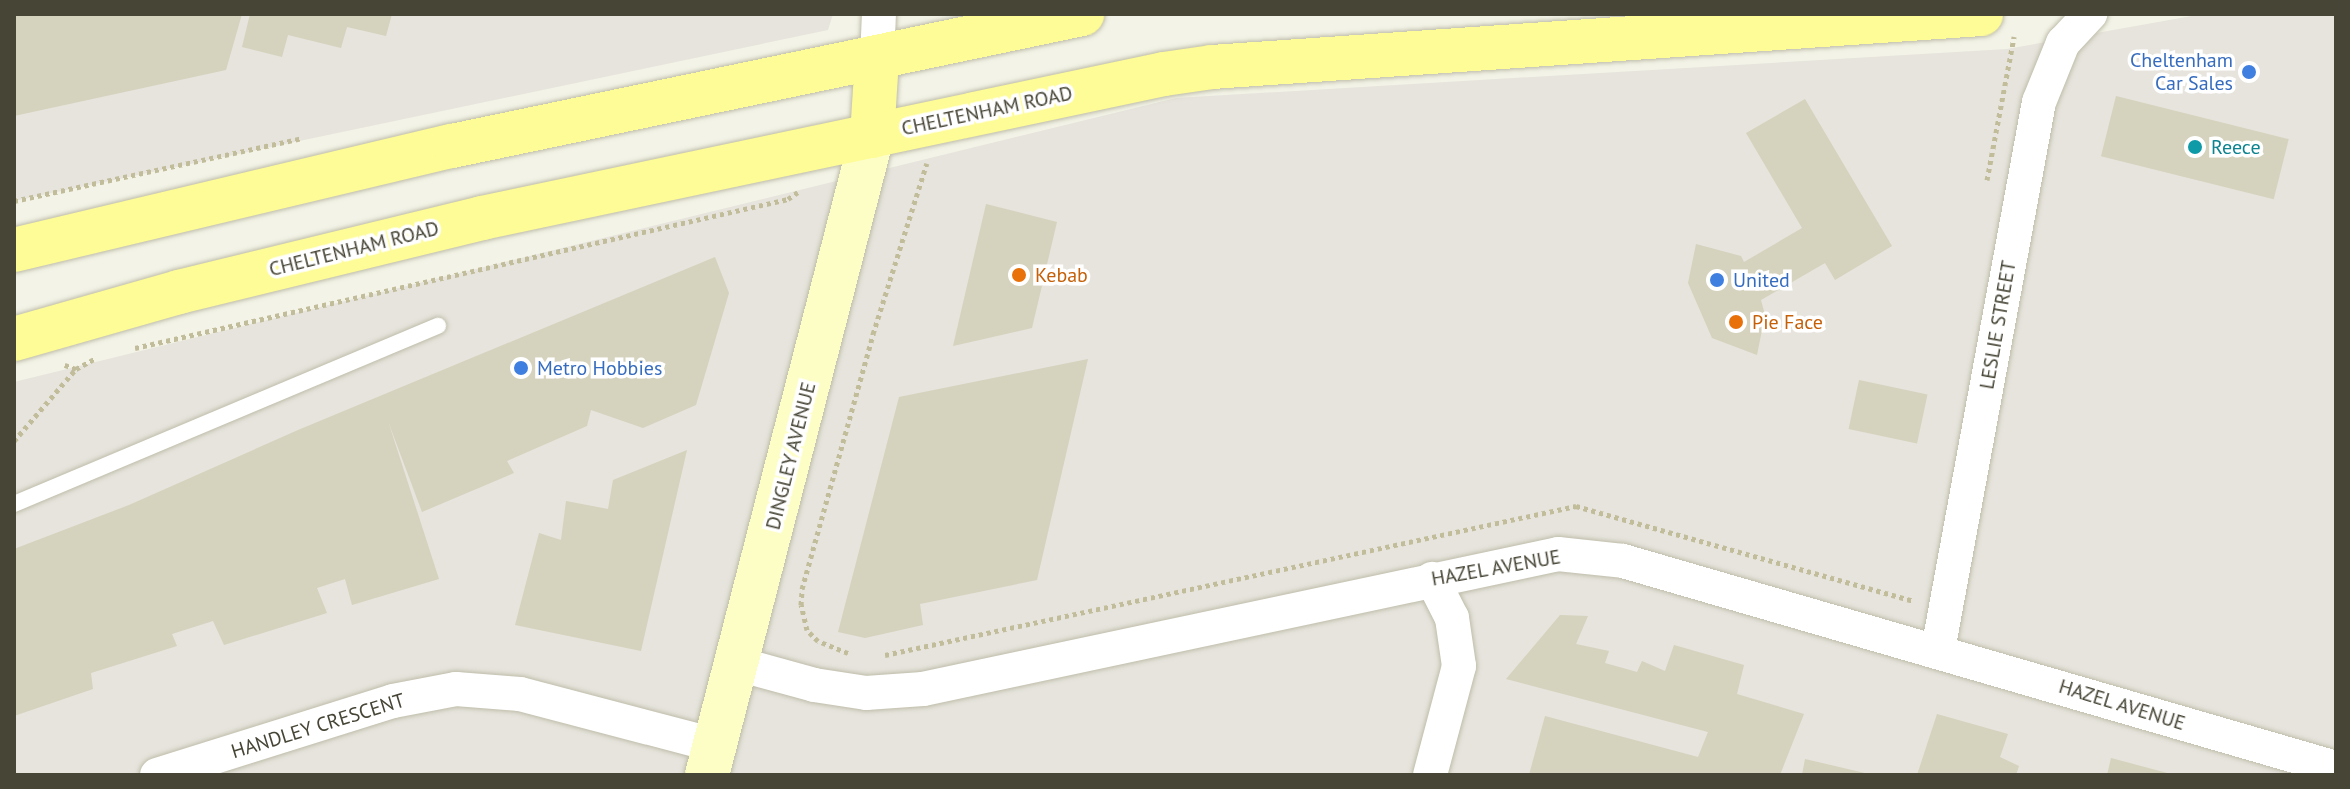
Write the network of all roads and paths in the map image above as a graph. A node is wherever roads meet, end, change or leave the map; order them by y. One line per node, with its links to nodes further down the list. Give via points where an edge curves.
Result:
1 (879, 14): 5 (street)
2 (1082, 14): 5 (main road)
3 (1981, 14): 6 (main road, CHELTENHAM ROAD, via 1212,67)
4 (2090, 14): 19 (street, LESLIE STREET, via 2063,43 2039,102)
5 (877, 59): 7 (main road); 9 (main road, via 452,146)
6 (944, 120): 7 (main road, CHELTENHAM ROAD); 21 (path, via 873,334 802,589 807,630 818,641)
7 (872, 136): 11 (main road, CHELTENHAM ROAD, via 482,218 179,292); 23 (street, DINGLEY AVENUE)
8 (800, 190): 12 (path, via 788,199)
9 (14, 250)
10 (438, 326): 17 (lane)
11 (14, 339)
12 (129, 350)
13 (98, 357): 15 (path)
14 (51, 360): 15 (path)
15 (76, 369): 16 (path)
16 (14, 441)
17 (14, 504)
18 (1432, 579): 20 (street, HAZEL AVENUE, via 1558,554 1623,561); 23 (street, HAZEL AVENUE, via 923,689 866,693); 27 (street, via 1452,618 1459,666)
19 (1946, 608): 20 (street, LESLIE STREET); 22 (path, via 1576,506)
20 (1938, 650): 25 (street, HAZEL AVENUE)
21 (853, 655)
22 (873, 658)
23 (738, 664): 24 (street, DINGLEY AVENUE)
24 (711, 760): 26 (street, HANDLEY CRESCENT, via 520,694 456,689 393,701)
25 (2336, 768)
26 (157, 775)
27 (1430, 775)

